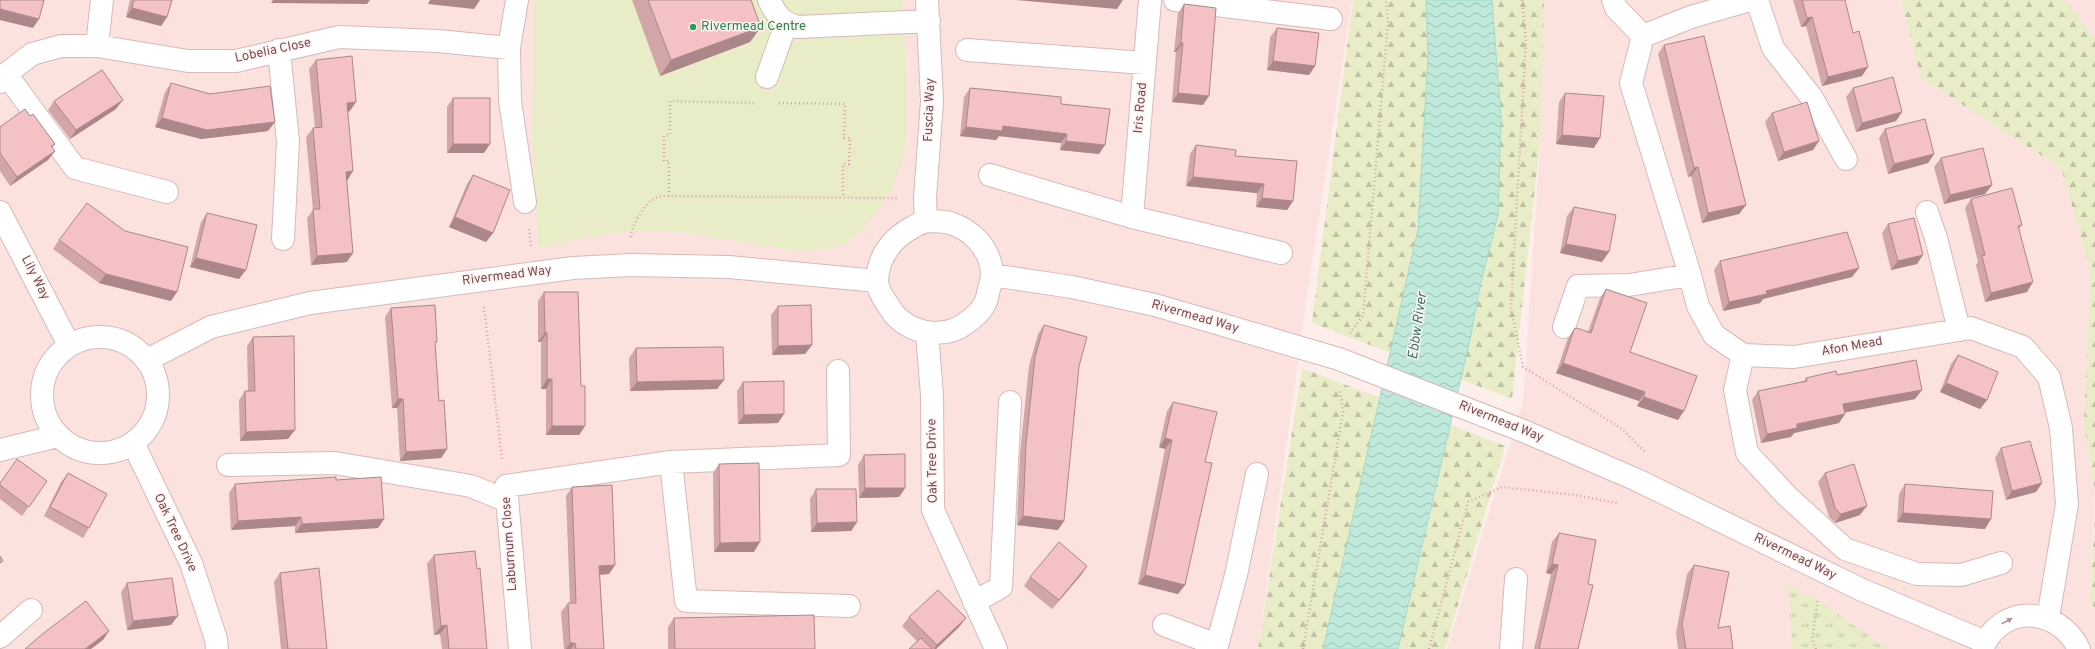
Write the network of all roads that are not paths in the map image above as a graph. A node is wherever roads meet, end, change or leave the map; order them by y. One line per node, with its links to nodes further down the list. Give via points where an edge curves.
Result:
1 (102, 0): 13 (street)
2 (517, 0): 14 (street)
3 (769, 0): 11 (street)
4 (1150, 0): 17 (street, Iris Road)
5 (1176, 0): 10 (street)
6 (1613, 0): 12 (street, via 1616,8)
7 (1750, 0): 12 (street, via 1691,17)
8 (1757, 0): 20 (street, via 1773,48 1812,98)
9 (928, 11): 11 (street, via 798,27); 27 (street, Fuscia Way, via 932,101)
10 (1331, 19)
11 (786, 24): 18 (street)
12 (1643, 36): 31 (street, via 1631,83)
13 (97, 46): 15 (street, Lobelia Close, via 188,61 236,61); 19 (street, Lobelia Close, via 61,46 32,54)
14 (509, 48): 15 (street, Lobelia Close, via 438,41 339,37); 23 (street, via 510,101)
15 (279, 50): 28 (street, via 288,142)
16 (967, 50): 17 (street)
17 (1145, 63): 26 (street, Iris Road)
18 (766, 77)
19 (3, 78): 22 (street, via 75,168)
20 (1846, 159)
21 (990, 175): 26 (street)
22 (167, 192)
23 (525, 202)
24 (0, 212): 36 (street, Lily Way)
25 (1927, 212): 34 (street)
26 (1132, 217): 29 (street)
27 (926, 221): 30 (street, via 950,223 968,231 978,241 988,258); 32 (street, via 902,232 889,246)
28 (283, 239)
29 (1281, 253)
30 (992, 275): 35 (street, via 986,303 974,318 963,326 944,333); 56 (street, Rivermead Way, via 1072,286 1156,305 1339,359 1526,432 1637,480)
31 (1690, 275): 33 (street, via 1629,285 1578,286); 37 (street, via 1698,306 1714,335)
32 (877, 281): 35 (street, via 883,298 898,319); 38 (street, Rivermead Way, via 729,267 631,265 534,272 302,305 211,327)
33 (1564, 327)
34 (1959, 330): 37 (street, Afon Mead, via 1794,357); 53 (street, Afon Mead, via 1971,328 2023,347 2050,377 2061,428 2067,504)
35 (927, 333): 50 (street, Oak Tree Drive, via 932,395 933,510)
36 (69, 345): 38 (street, via 86,338 107,336 136,348); 41 (street, via 46,372 42,399 45,415)
37 (1743, 355): 48 (street, via 1735,390 1747,453 1788,496 1845,549 1917,574 1961,575)
38 (147, 360): 42 (street, via 156,378 158,394 155,415 146,430)
39 (838, 371): 44 (street, Laburnum Close, via 839,455)
40 (1010, 402): 50 (street, via 1001,588)
41 (58, 436): 42 (street, via 87,452 106,452); 43 (street)
42 (133, 443): 58 (street, Oak Tree Drive, via 192,563)
43 (0, 450)
44 (671, 462): 47 (street, Laburnum Close); 51 (street, via 686,601)
45 (228, 465): 47 (street, via 335,462)
46 (1257, 474): 57 (street, via 1236,575)
47 (506, 493): 59 (street, Laburnum Close)
48 (2001, 563)
49 (1516, 579): 61 (street)
50 (974, 602): 60 (street, Oak Tree Drive)
51 (849, 606)
52 (31, 610): 55 (street)
53 (2048, 618): 56 (street, Rivermead Way, one-way to 53, via 1996,627 2012,618 2030,615); 62 (street, Rivermead Way, via 2062,626)
54 (1164, 625): 57 (street)
55 (0, 637)
56 (1983, 646)
57 (1217, 647)
58 (217, 649)
59 (520, 649)
60 (996, 649)
61 (1511, 649)
62 (2079, 649)

